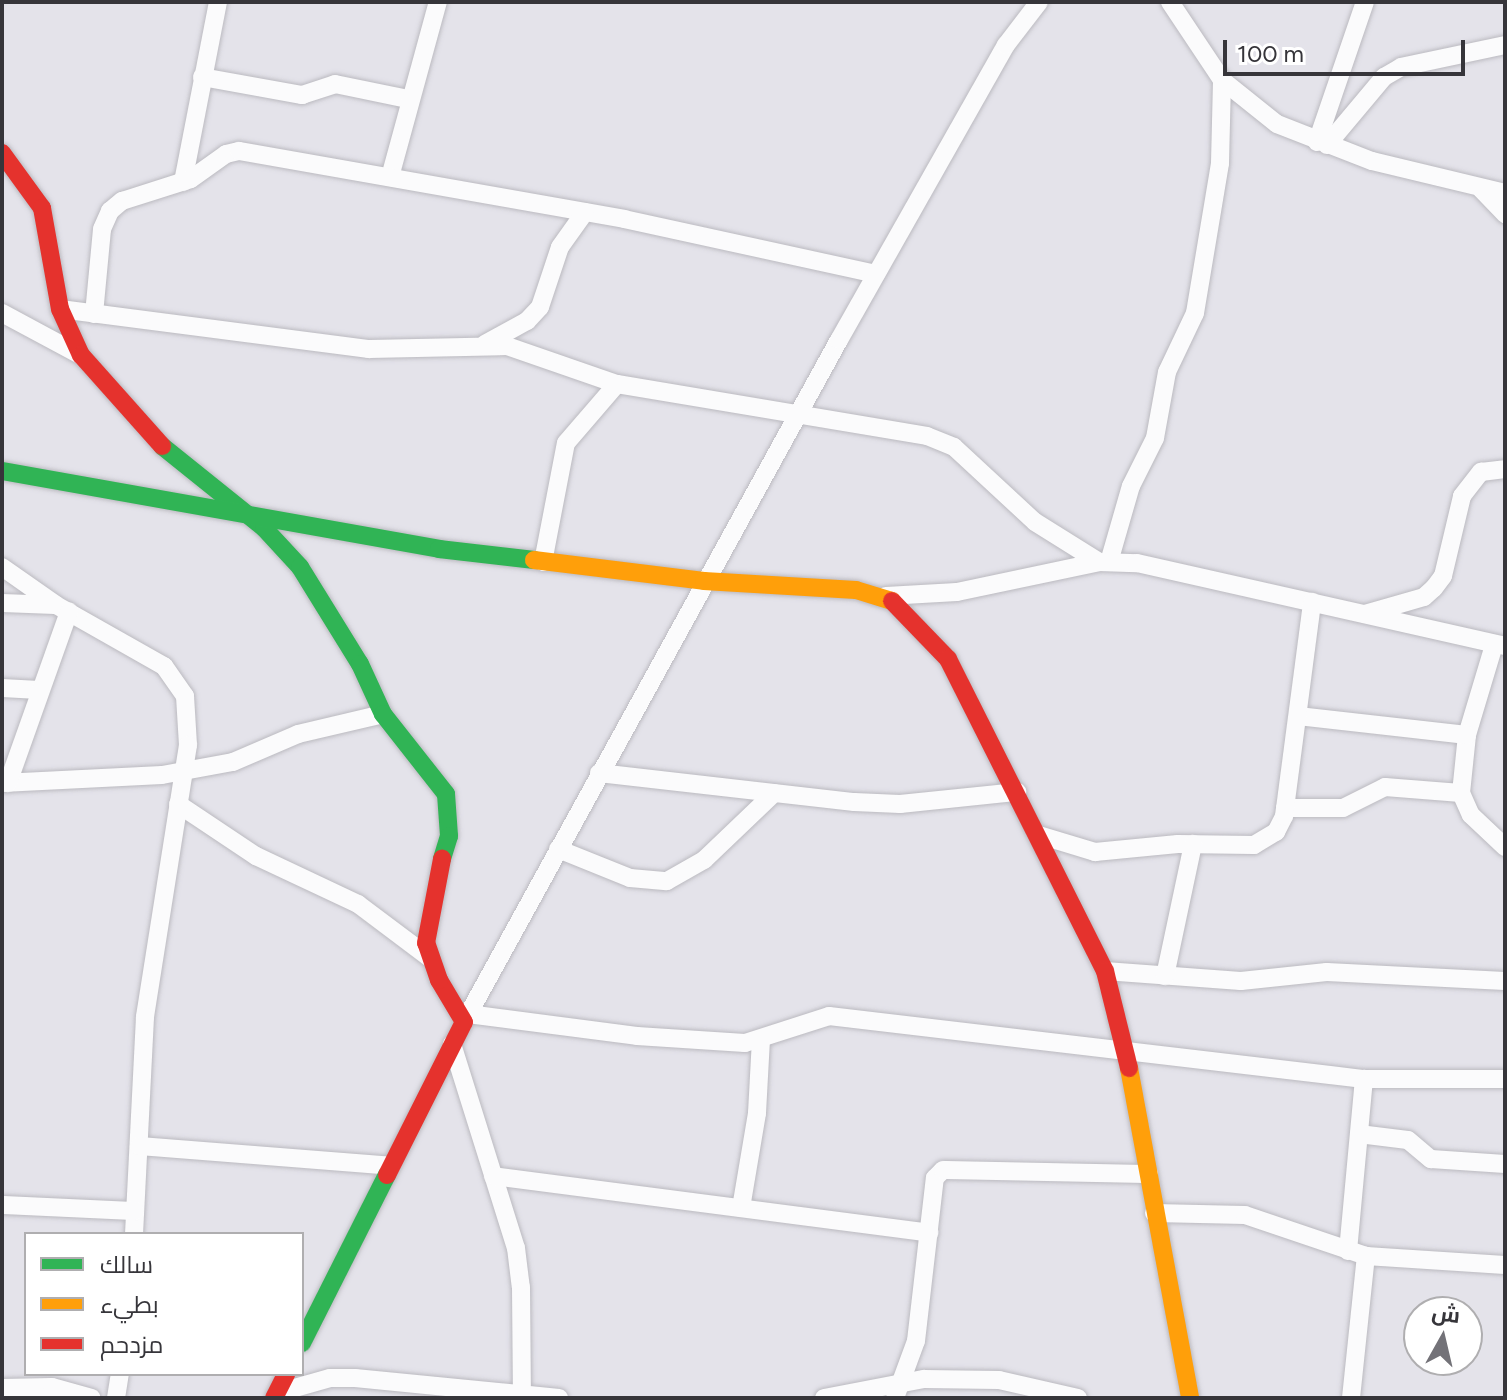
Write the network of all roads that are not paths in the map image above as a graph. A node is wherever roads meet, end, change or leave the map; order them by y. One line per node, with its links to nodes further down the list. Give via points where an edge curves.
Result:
1 (218, 2): 7 (street)
2 (438, 2): 9 (street)
3 (1039, 2): 17 (street, via 1006,45)
4 (1170, 2): 8 (street)
5 (1365, 2): 10 (street)
6 (1505, 45): 10 (street, via 1401,67 1384,77)
7 (202, 77): 9 (street, via 302,95 335,84); 13 (street)
8 (1222, 80): 10 (street, via 1255,110); 29 (street, via 1220,163 1198,299 1167,372 1155,438)
9 (408, 99): 12 (street)
10 (1322, 143): 14 (street)
11 (2, 153): 18 (street, via 35,192 46,217)
12 (390, 177): 13 (street, via 239,151); 15 (street)
13 (183, 182): 20 (street, via 122,201 110,211 102,229)
14 (1497, 190): 16 (street)
15 (585, 212): 17 (street); 21 (street, via 560,247 540,307 527,321)
16 (1505, 214)
17 (876, 274): 24 (street)
18 (60, 309): 20 (street); 22 (street)
19 (2, 313): 22 (street)
20 (94, 314): 21 (street, via 369,349)
21 (485, 344): 23 (street, via 526,350)
22 (81, 355): 27 (street, via 156,441)
23 (617, 384): 24 (street); 28 (street, via 566,443)
24 (797, 415): 29 (street, via 943,441 1035,522); 31 (street)
25 (1505, 469): 36 (street, via 1481,472 1462,496 1443,576 1434,588 1424,597)
26 (2, 471): 27 (street)
27 (246, 512): 28 (street, via 439,549); 40 (street, via 300,567 360,664)
28 (543, 562): 31 (street)
29 (1104, 562): 32 (street, via 957,592); 33 (street, via 1188,571)
30 (2, 567): 35 (street)
31 (704, 581): 32 (street, via 816,585); 44 (street)
32 (883, 596): 46 (street, via 916,618 948,659)
33 (1312, 602): 36 (street); 41 (street)
34 (2, 603): 35 (street)
35 (62, 609): 39 (street); 43 (street, via 164,666 177,680 190,727)
36 (1362, 614): 37 (street)
37 (1500, 646): 42 (street)
38 (2, 688): 39 (street)
39 (39, 690): 45 (street)
40 (383, 714): 43 (street, via 298,734 233,762); 55 (street, via 440,781 448,804 449,836 427,921)
41 (1298, 716): 42 (street); 50 (street)
42 (1467, 735): 48 (street)
43 (182, 772): 45 (street, via 123,780); 49 (street)
44 (599, 773): 47 (street); 54 (street)
45 (5, 783)
46 (1017, 792): 47 (street, via 900,804); 51 (street)
47 (774, 793): 54 (street, via 704,860 667,881 630,878)
48 (1461, 793): 50 (street, via 1385,787 1343,808); 53 (street, via 1471,815)
49 (178, 804): 55 (street, via 256,856 358,904); 66 (street, via 145,1017)
50 (1285, 808): 52 (street, via 1276,832 1254,845)
51 (1039, 835): 52 (street, via 1095,852); 56 (street)
52 (1193, 844): 57 (street)
53 (1505, 847)
54 (558, 849): 59 (street)
55 (430, 958): 59 (street)
56 (1105, 971): 57 (street); 62 (street)
57 (1165, 976): 58 (street, via 1241,981 1327,972)
58 (1505, 981)
59 (466, 1018): 60 (street, via 637,1036); 61 (street)
60 (761, 1039): 62 (street, via 829,1016); 72 (street, via 757,1113)
61 (452, 1044): 68 (street); 70 (street)
62 (1127, 1047): 63 (street); 69 (street)
63 (1364, 1079): 64 (street); 65 (street)
64 (1505, 1079)
65 (1359, 1134): 67 (street, via 1412,1141 1431,1159); 77 (street)
66 (139, 1146): 68 (street); 73 (street)
67 (1505, 1164)
68 (391, 1166): 79 (street)
69 (1149, 1174): 74 (street); 76 (street, via 943,1170 935,1178)
70 (493, 1176): 72 (street); 85 (street, via 516,1248)
71 (2, 1205): 73 (street)
72 (741, 1208): 76 (street)
73 (135, 1211): 75 (street)
74 (1154, 1213): 77 (street, via 1245,1215); 92 (street)
75 (134, 1232)
76 (929, 1233): 82 (street, via 916,1341)
77 (1357, 1254): 78 (street); 93 (street)
78 (1505, 1265)
79 (304, 1339)
80 (120, 1376): 87 (street)
81 (285, 1376): 84 (street)
82 (903, 1380): 89 (street); 90 (street); 91 (street, via 999,1380)
83 (2, 1388): 86 (street, via 52,1387)
84 (276, 1395): 85 (street, via 330,1378 355,1378)
85 (522, 1396): 88 (street)
86 (92, 1398)
87 (116, 1398)
88 (559, 1398)
89 (824, 1398)
90 (895, 1398)
91 (1078, 1398)
92 (1190, 1398)
93 (1351, 1398)

